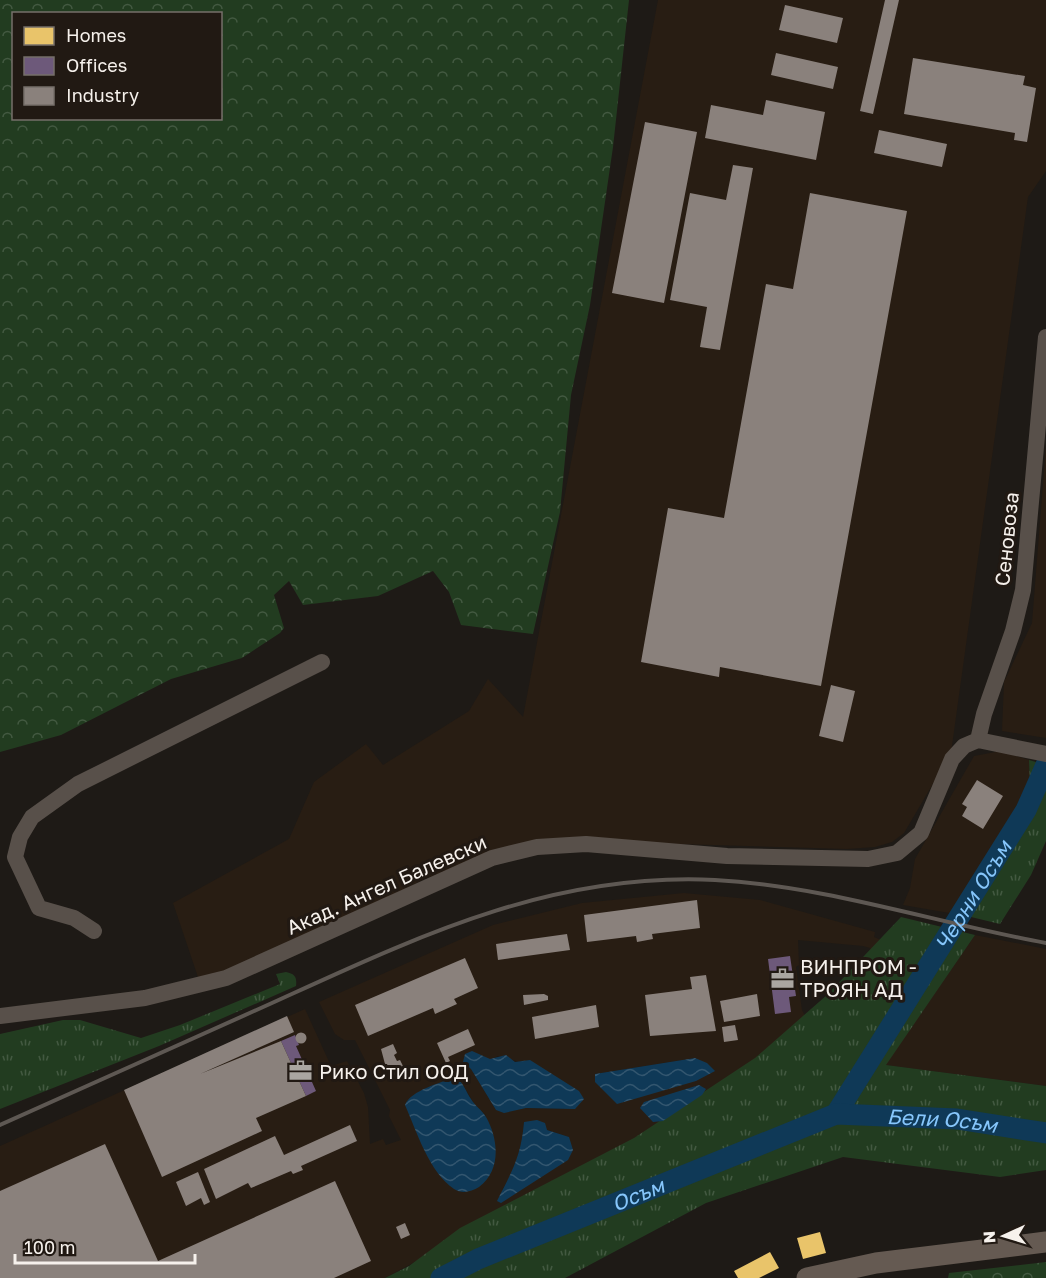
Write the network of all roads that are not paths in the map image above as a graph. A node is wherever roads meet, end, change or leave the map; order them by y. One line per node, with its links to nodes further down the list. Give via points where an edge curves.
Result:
1 (1046, 337): 3 (street, Сеновоза, via 1023,590)
2 (322, 662): 5 (street, via 78,784 32,817 20,837 15,857 39,908 74,918)
3 (978, 740): 4 (street); 6 (street, Акад. Ангел Балевски, via 964,746 952,759 921,833 897,853 868,859 728,856 586,844 537,847 492,858 226,978 144,998)
4 (1038, 752)
5 (94, 931)
6 (0, 1016)
7 (1046, 1242): 8 (main road, via 876,1263)
8 (807, 1278)

